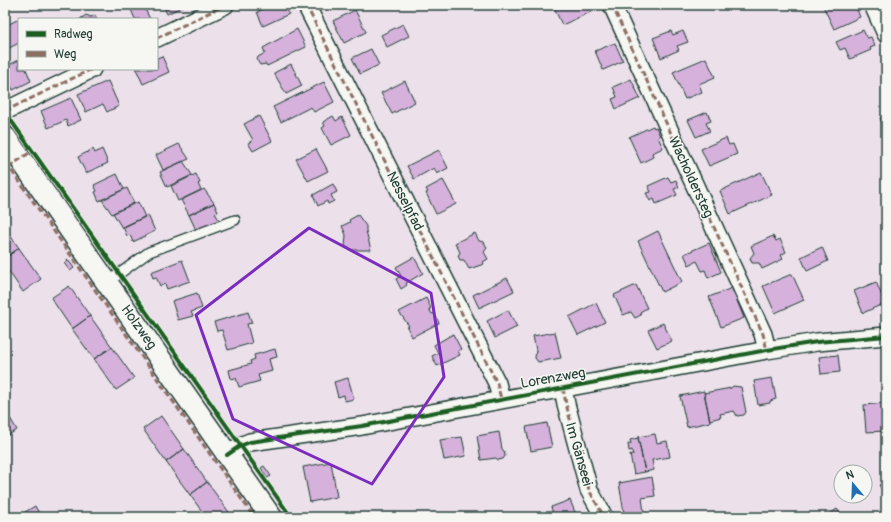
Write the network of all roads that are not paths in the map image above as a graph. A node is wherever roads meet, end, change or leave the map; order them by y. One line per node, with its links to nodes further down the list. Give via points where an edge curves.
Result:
1 (225, 5): 6 (street)
2 (306, 5): 15 (street, Nesselpfad, via 497,384)
3 (612, 5): 13 (street, Wacholdersteg, via 763,334)
4 (873, 5): 5 (street)
5 (886, 34)
6 (158, 38)
7 (90, 70): 8 (street)
8 (5, 111)
9 (5, 138): 11 (street, Holzweg)
10 (235, 220): 11 (lane, via 149,252)
11 (108, 282): 16 (street, Holzweg)
12 (886, 336): 13 (street, Lorenzweg, via 817,342)
13 (766, 350): 14 (street, Lorenzweg)
14 (563, 388): 15 (street, Lorenzweg); 18 (street, Im Gänseei, via 589,490)
15 (501, 399): 16 (street, Lorenzweg, via 362,426 250,442)
16 (227, 454): 17 (street, Holzweg)
17 (271, 517)
18 (604, 517)

